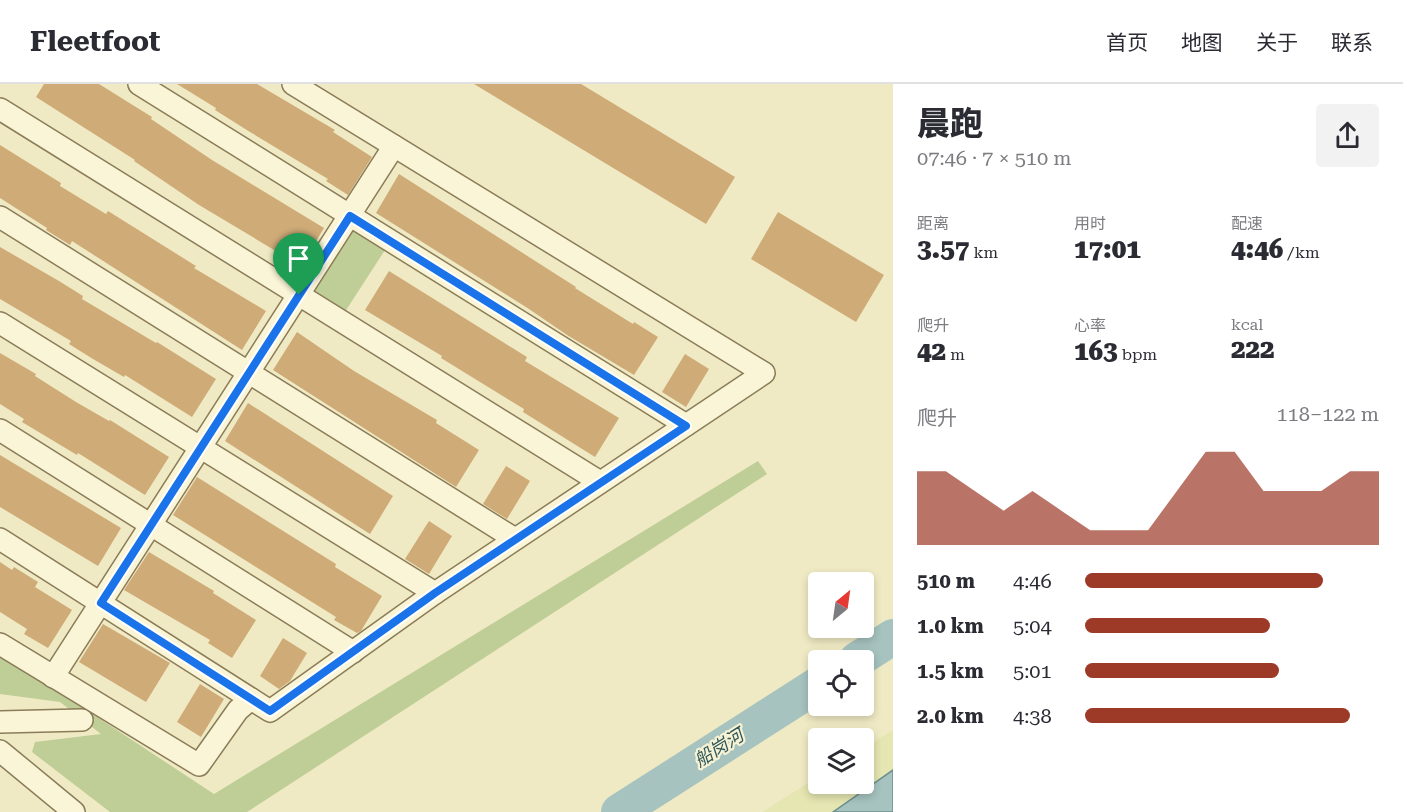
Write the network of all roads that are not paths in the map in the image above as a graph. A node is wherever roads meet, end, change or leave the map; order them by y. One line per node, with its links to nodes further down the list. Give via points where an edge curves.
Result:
1 (139, 84): 5 (street)
2 (293, 84): 4 (street)
3 (0, 109): 7 (street)
4 (394, 146): 5 (street); 10 (street, via 764,373)
5 (350, 216): 7 (street); 10 (street)
6 (0, 217): 9 (street)
7 (299, 295): 9 (street); 13 (street)
8 (0, 323): 12 (street)
9 (249, 373): 12 (street); 16 (street)
10 (686, 426): 13 (street)
11 (0, 430): 14 (street)
12 (201, 448): 14 (street); 17 (street)
13 (600, 482): 16 (street)
14 (151, 525): 18 (street); 20 (street)
15 (0, 539): 18 (street)
16 (515, 539): 17 (street)
17 (435, 593): 20 (street)
18 (101, 603): 21 (street); 22 (street)
19 (0, 644): 21 (street)
20 (353, 652): 22 (street, via 270,711)
21 (53, 677): 22 (street, via 199,765 238,710)
22 (251, 699)
23 (82, 720): 24 (street)
24 (0, 722)
25 (0, 751): 26 (street)
26 (74, 812)

